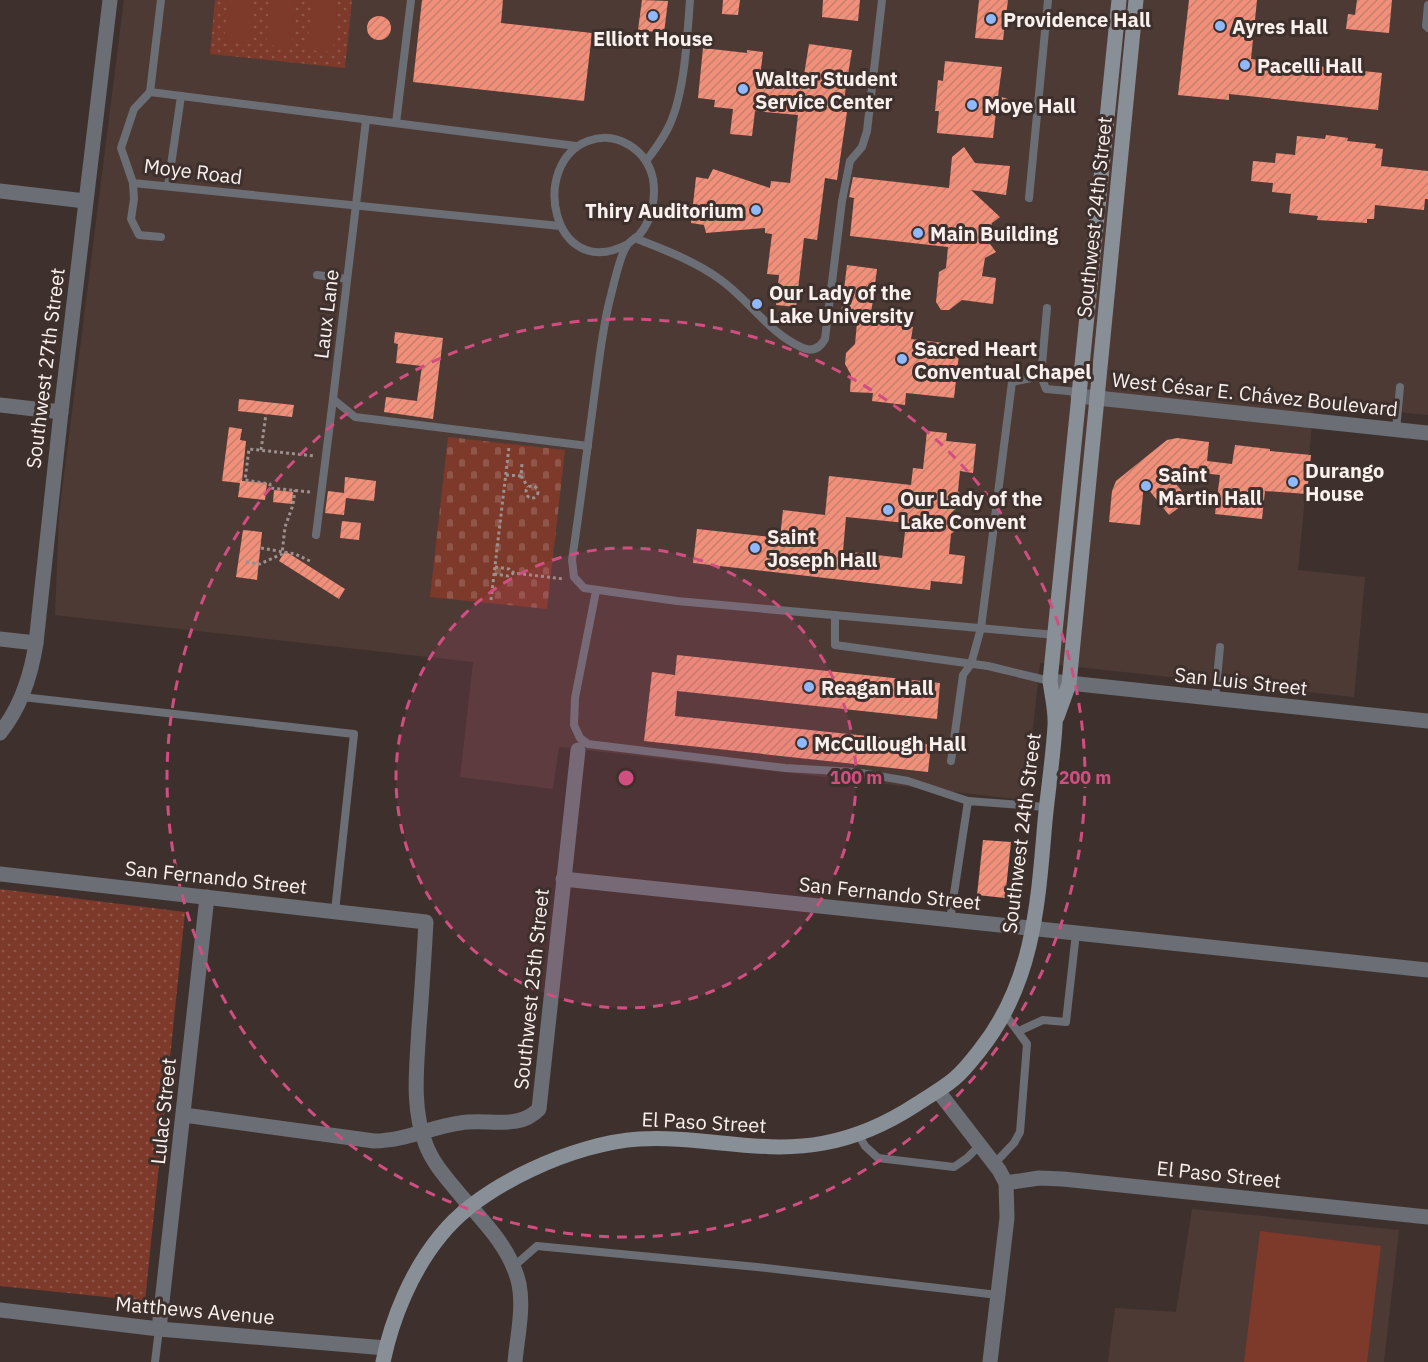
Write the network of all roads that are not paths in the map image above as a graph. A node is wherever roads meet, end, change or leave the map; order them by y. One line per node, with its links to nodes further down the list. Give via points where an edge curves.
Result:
1 (110, 0): 21 (street, Southwest 27th Street)
2 (161, 0): 11 (lane)
3 (411, 0): 14 (lane)
4 (690, 0): 16 (lane, via 675,110)
5 (882, 0): 25 (lane, via 867,131 862,147 850,161 822,345 809,350 785,339 718,278)
6 (1048, 0): 20 (lane)
7 (1119, 0): 32 (main road, Southwest 24th Street)
8 (1136, 0): 34 (main road, Southwest 24th Street)
9 (1428, 5): 10 (lane)
10 (1428, 28)
11 (150, 92): 12 (lane); 17 (lane, Moye Road, via 134,110 121,148)
12 (180, 96): 13 (lane); 18 (lane)
13 (366, 120): 14 (lane); 22 (lane, Laux Lane)
14 (396, 123): 15 (lane)
15 (576, 146): 16 (lane, via 605,137 624,141); 23 (lane, via 559,172 554,192)
16 (646, 161): 25 (lane, via 653,179 652,207 645,228)
17 (133, 183): 18 (lane, Moye Road); 24 (lane, via 131,219 139,235)
18 (168, 186): 22 (lane, Moye Road)
19 (0, 191): 21 (street)
20 (1029, 198)
21 (85, 201): 36 (street, Southwest 27th Street)
22 (355, 205): 23 (lane, Moye Road); 28 (lane, Laux Lane)
23 (560, 226): 26 (lane, via 574,243 592,251 606,252)
24 (161, 237)
25 (635, 238): 26 (lane)
26 (626, 245): 39 (lane, via 603,333)
27 (317, 275): 28 (lane)
28 (347, 279): 33 (lane, Laux Lane)
29 (1047, 308): 30 (lane)
30 (1041, 376): 32 (lane, via 1046,388); 43 (lane, via 1012,382)
31 (1400, 387): 37 (lane)
32 (1079, 394): 34 (street, West César E. Chávez Boulevard); 44 (main road, Southwest 24th Street)
33 (333, 399): 39 (lane, via 355,417); 40 (lane, Laux Lane)
34 (1097, 399): 37 (street, West César E. Chávez Boulevard); 50 (main road, Southwest 24th Street)
35 (0, 405): 36 (street)
36 (61, 412): 46 (street, Southwest 27th Street)
37 (1396, 430): 38 (street, West César E. Chávez Boulevard)
38 (1428, 433)
39 (588, 446): 41 (lane, via 572,560 574,577 584,588)
40 (316, 535)
41 (596, 591): 42 (lane); 56 (lane, via 575,698 574,725)
42 (835, 615): 43 (lane); 48 (lane, via 836,645)
43 (981, 628): 44 (lane); 48 (lane)
44 (1056, 635): 49 (main road, Southwest 24th Street)
45 (0, 639): 46 (street)
46 (36, 643): 51 (street, Southwest 27th Street, via 33,667)
47 (1220, 646): 52 (lane)
48 (971, 664): 49 (lane); 57 (lane, via 963,675)
49 (1050, 681): 50 (street, San Luis Street); 54 (main road, Southwest 24th Street)
50 (1069, 684): 52 (street, San Luis Street); 54 (main road, Southwest 24th Street)
51 (22, 697): 55 (street, Southwest 27th Street); 63 (lane, via 354,734)
52 (1215, 699): 53 (street, San Luis Street)
53 (1428, 721)
54 (1055, 723): 59 (main road, Southwest 24th Street)
55 (0, 733)
56 (579, 744): 58 (lane, via 785,768 855,772 908,782); 61 (street, Southwest 25th Street)
57 (951, 761)
58 (968, 801): 59 (lane); 64 (lane)
59 (1046, 807): 65 (main road, Southwest 24th Street)
60 (0, 874): 62 (street, San Fernando Street)
61 (563, 879): 64 (street, San Fernando Street); 72 (street, Southwest 25th Street, via 539,1109 517,1123 465,1122)
62 (207, 897): 63 (street, San Fernando Street); 71 (street, Lulac Street)
63 (335, 911): 72 (street, San Fernando Street, via 426,922 416,1075 416,1110)
64 (950, 920): 65 (street, San Fernando Street)
65 (1034, 929): 66 (street, San Fernando Street); 68 (main road, Southwest 24th Street)
66 (1076, 933): 67 (street, San Fernando Street); 69 (lane, via 1066,1022 1043,1020)
67 (1428, 970)
68 (1005, 1013): 69 (lane); 70 (main road, Southwest 24th Street, via 972,1059)
69 (1019, 1031): 75 (lane, via 1027,1044 1020,1132)
70 (938, 1091): 73 (main road, El Paso Street); 74 (street)
71 (184, 1115): 72 (street, via 374,1141); 82 (street, Lulac Street)
72 (422, 1132): 77 (street, via 442,1173)
73 (858, 1134): 74 (lane, via 878,1158 954,1167); 77 (main road, El Paso Street, via 822,1144 765,1147 681,1139 639,1139 598,1145 540,1166)
74 (980, 1145): 75 (street)
75 (994, 1164): 76 (street)
76 (1006, 1183): 78 (street, El Paso Street, via 1063,1179); 80 (street, via 1007,1218)
77 (470, 1206): 79 (street, via 498,1239); 83 (main road, El Paso Street, via 441,1235 420,1266 399,1308)
78 (1428, 1217)
79 (513, 1267): 80 (lane, via 537,1246); 85 (street, via 520,1304)
80 (998, 1295): 86 (street)
81 (0, 1310): 82 (street, Matthews Avenue)
82 (159, 1329): 83 (street, Matthews Avenue); 84 (lane)
83 (385, 1355)
84 (155, 1362)
85 (515, 1362)
86 (990, 1362)

